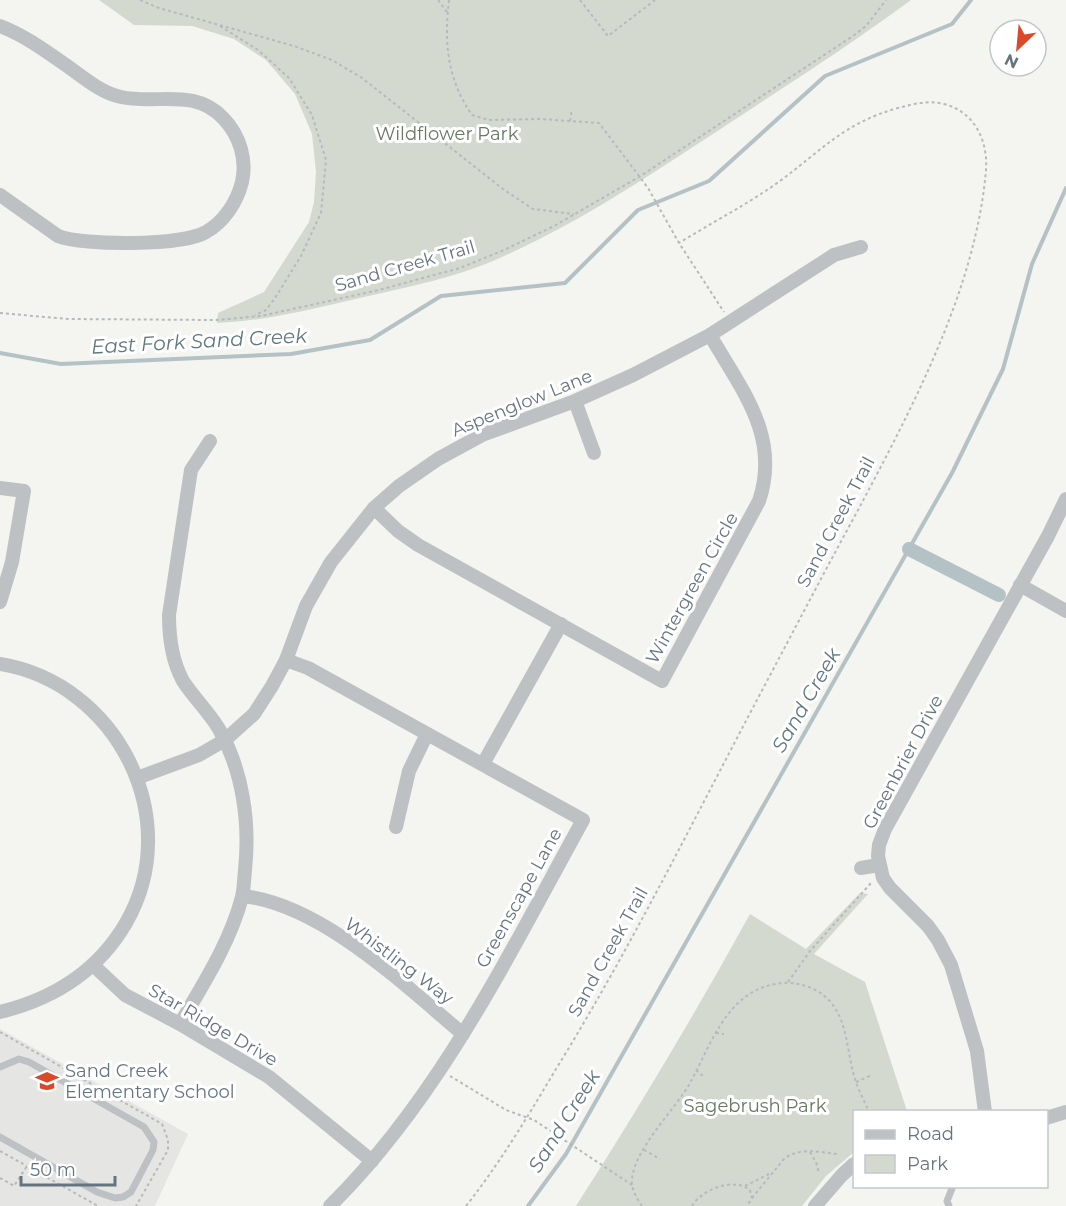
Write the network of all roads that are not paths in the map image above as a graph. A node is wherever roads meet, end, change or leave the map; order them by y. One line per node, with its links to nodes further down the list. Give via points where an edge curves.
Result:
1 (0, 26): 2 (street, via 31,41 112,94 187,98 208,106 231,128 244,161 240,190 226,215 206,232 182,240 74,241 58,236)
2 (0, 195)
3 (861, 247): 4 (street, Aspenglow Lane, via 834,255)
4 (710, 335): 5 (street, Aspenglow Lane); 14 (street, Wintergreen Circle, via 755,413 764,443 764,487 750,518 662,681)
5 (574, 401): 7 (street); 10 (street, Aspenglow Lane, via 459,447 416,474)
6 (210, 441): 18 (street, via 191,470 169,633 183,681)
7 (594, 453)
8 (0, 488): 12 (street, via 24,491 12,562)
9 (1066, 499): 11 (street, Greenbrier Drive)
10 (374, 508): 14 (street, Wintergreen Circle, via 418,545); 15 (street, Aspenglow Lane, via 319,582)
11 (1020, 585): 13 (street); 23 (street, Greenbrier Drive, via 885,829 879,844)
12 (0, 602)
13 (1066, 611)
14 (561, 624): 19 (street)
15 (286, 660): 17 (street, Greenscape Lane, via 308,668); 18 (street, Aspenglow Lane, via 254,714)
16 (0, 664): 20 (street, via 46,678 78,697 118,739)
17 (427, 734): 19 (street, Greenscape Lane); 21 (street, via 406,780)
18 (225, 740): 20 (street, Aspenglow Lane, via 199,755); 24 (street, via 245,809)
19 (483, 765): 28 (street, Greenscape Lane, via 583,820)
20 (137, 778): 25 (street, via 146,821 142,878 126,922)
21 (396, 827)
22 (861, 868): 23 (street)
23 (880, 868): 30 (street, via 890,888 928,926 951,965 977,1051)
24 (243, 896): 27 (street, via 224,945); 28 (street, Whistling Way, via 294,911 339,936)
25 (93, 965): 26 (street, via 48,996); 27 (street, Star Ridge Drive, via 125,995)
26 (0, 1012)
27 (180, 1024): 34 (street, Star Ridge Drive, via 269,1077)
28 (463, 1034): 34 (street, Greenscape Lane, via 413,1109)
29 (0, 1067): 33 (lane, via 19,1059 29,1062 144,1127 154,1142 131,1192 115,1198 97,1192)
30 (985, 1110)
31 (1066, 1112): 32 (street)
32 (1048, 1118)
33 (0, 1137)
34 (372, 1161): 37 (street, Greenscape Lane)
35 (853, 1166): 38 (street)
36 (952, 1188): 39 (lane)
37 (330, 1206)
38 (815, 1206)
39 (949, 1206)

